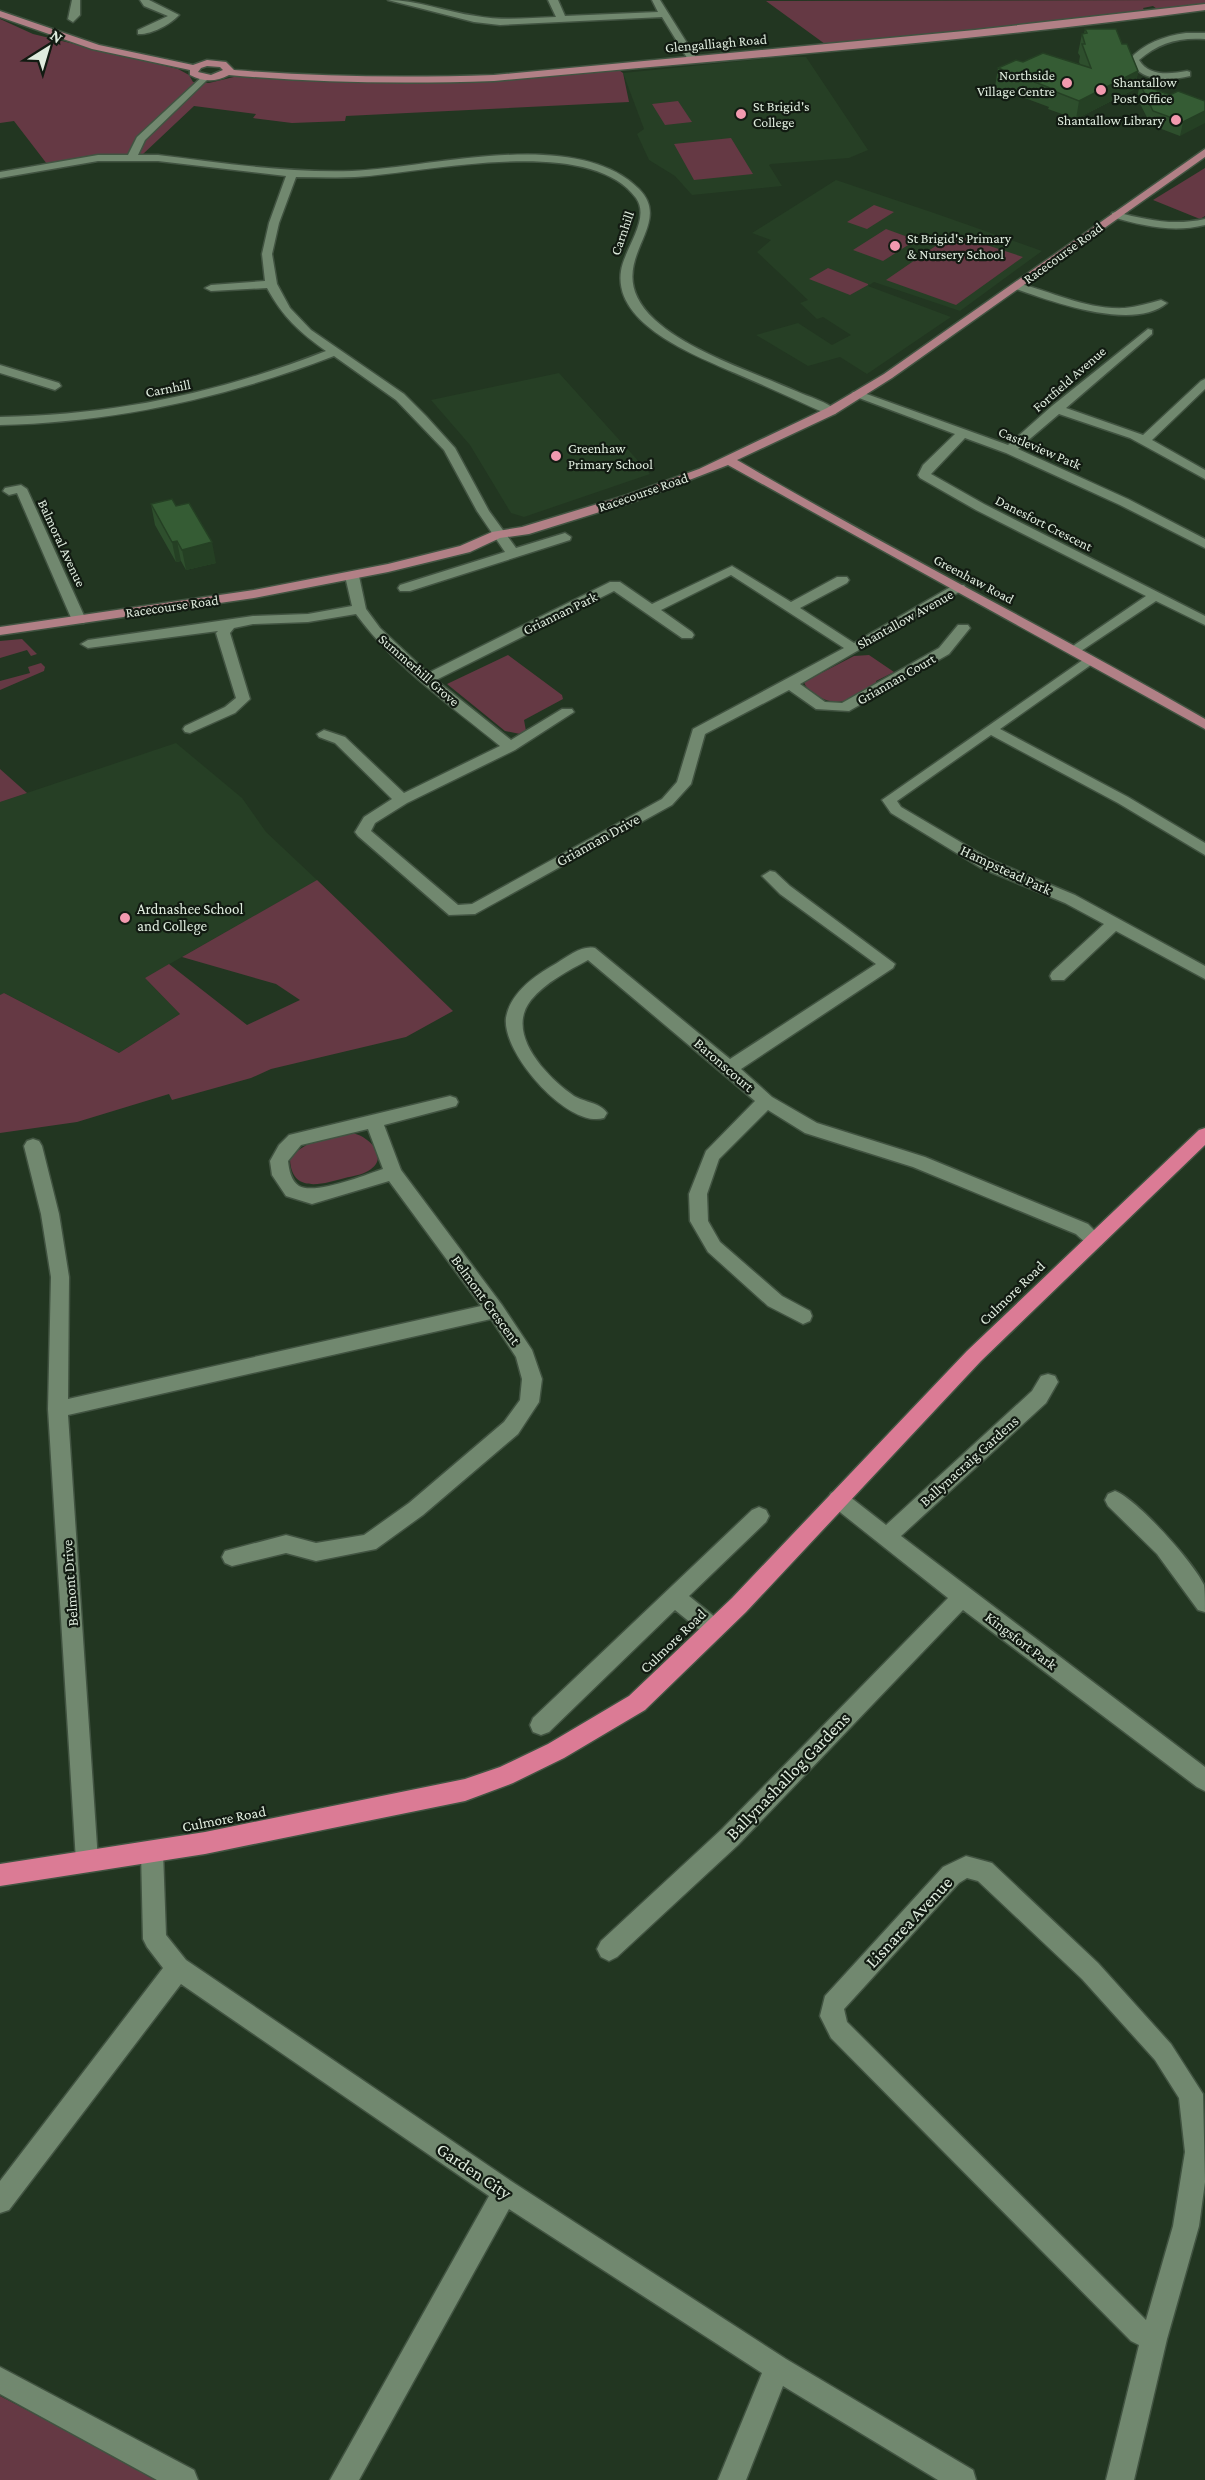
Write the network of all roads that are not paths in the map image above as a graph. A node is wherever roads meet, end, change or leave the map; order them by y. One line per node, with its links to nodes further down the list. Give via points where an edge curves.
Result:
1 (76, 0): 11 (street)
2 (144, 0): 13 (street, via 174,15)
3 (392, 0): 8 (street)
4 (441, 0): 8 (street)
5 (553, 0): 12 (street)
6 (656, 0): 10 (street)
7 (1205, 7): 15 (main road, Glengalliagh Road)
8 (428, 9): 12 (street, via 492,21)
9 (0, 14): 16 (main road, Glengalliagh Road, via 75,43)
10 (664, 14): 12 (street); 15 (street)
11 (73, 19)
12 (562, 20)
13 (141, 32)
14 (1205, 36): 18 (street, via 1169,37 1134,60 1140,68 1165,78)
15 (692, 59): 17 (main road, Glengalliagh Road, via 424,81 335,80)
16 (194, 68): 17 (main road, Glengalliagh Road, via 218,63 226,66); 19 (main road, via 195,75)
17 (228, 72): 19 (main road, Glengalliagh Road)
18 (1187, 74)
19 (204, 78): 21 (street, via 141,139)
20 (1205, 152): 24 (main road, Racecourse Road)
21 (132, 157): 22 (street, Carnhill); 23 (street, Carnhill, via 98,158)
22 (292, 174): 26 (street, via 267,254); 37 (street, Carnhill, via 354,174 523,157 563,160 611,174 636,192 646,210 625,273 628,290 640,311 682,344)
23 (0, 175)
24 (1116, 215): 25 (street, via 1163,227); 27 (main road, Racecourse Road)
25 (1205, 222)
26 (271, 284): 28 (street); 31 (street, via 285,310 307,332)
27 (1017, 286): 29 (street, via 1112,312 1142,310); 35 (main road, Racecourse Road)
28 (212, 288)
29 (1161, 303)
30 (1148, 332): 36 (street, Fortfield Avenue)
31 (336, 351): 38 (street, Carnhill, via 263,379 192,399 56,421); 45 (street, via 400,397 449,448)
32 (0, 369): 34 (street)
33 (1205, 383): 40 (street)
34 (55, 386)
35 (857, 395): 37 (main road, Racecourse Road); 39 (street, Castleview Patk)
36 (1056, 409): 40 (street); 41 (street, Fortfield Avenue)
37 (831, 411): 42 (main road, Racecourse Road)
38 (0, 421)
39 (963, 433): 41 (street, Castleview Patk); 53 (street, Danesfort Crescent, via 924,475)
40 (1144, 441): 43 (street)
41 (1010, 450): 47 (street, Castleview Patk)
42 (728, 460): 45 (main road, Racecourse Road, via 631,498 524,531); 52 (main road, Greenhaw Road)
43 (1205, 475)
44 (9, 491): 57 (street, Balmoral Avenue, via 21,489)
45 (497, 535): 48 (street); 49 (main road, Racecourse Road, via 465,549)
46 (565, 537): 48 (street)
47 (1205, 543)
48 (513, 554): 51 (street)
49 (352, 576): 54 (street, Summerhill Grove); 57 (main road, Racecourse Road)
50 (842, 580): 55 (street)
51 (405, 588)
52 (959, 588): 64 (street, Shantallow Avenue); 65 (main road, Greenhaw Road)
53 (1155, 596): 58 (street, Danesfort Crescent); 65 (street)
54 (359, 609): 59 (street); 67 (street, Summerhill Grove, via 375,631)
55 (791, 609): 56 (street, Shantallow Avenue, via 732,570); 64 (street, Shantallow Avenue)
56 (651, 610): 62 (street, Griannan Park); 67 (street, Griannan Park, via 615,585)
57 (79, 620): 61 (main road, Racecourse Road)
58 (1205, 621)
59 (229, 625): 63 (street); 71 (street, via 223,633 243,699 230,710)
60 (963, 628): 68 (street, Griannan Court, via 944,651 844,708 821,706)
61 (0, 631)
62 (687, 635)
63 (88, 644)
64 (854, 649): 68 (street, Griannan Drive)
65 (1075, 651): 66 (main road, Greenhaw Road)
66 (1090, 659): 70 (main road, Greenhaw Road); 72 (street, Hampstead Park)
67 (426, 679): 74 (street, Summerhill Grove)
68 (790, 684): 75 (street, Griannan Drive, via 698,732 684,784 667,802 476,909 454,911 363,832 369,820)
69 (567, 712): 74 (street, Griannan Drive)
70 (1205, 725)
71 (190, 729)
72 (990, 729): 76 (street, via 1123,800); 78 (street, Hampstead Park, via 890,800 896,810 978,859 1071,899)
73 (324, 734): 75 (street, via 340,740)
74 (510, 747): 75 (street, Griannan Drive)
75 (402, 800)
76 (1205, 850)
77 (770, 876): 81 (street, via 887,964)
78 (1114, 924): 79 (street, Hampstead Park); 80 (street)
79 (1205, 973)
80 (1058, 976)
81 (729, 1068): 82 (street, Baronscourt); 84 (street, Baronscourt, via 589,952 531,989 518,1006 513,1025 517,1043 544,1077 568,1101)
82 (766, 1101): 89 (street, Baronscourt, via 811,1128 930,1167 1082,1229); 91 (street, via 712,1156 698,1194 699,1221 714,1247 775,1301)
83 (450, 1102): 85 (street)
84 (597, 1113)
85 (374, 1121): 88 (street, Belmont Crescent); 88 (street, via 295,1140 279,1161 281,1175 292,1191 312,1197)
86 (1205, 1135): 89 (highway, Culmore Road)
87 (33, 1146): 93 (street, Belmont Drive, via 60,1277)
88 (393, 1173): 90 (street, Belmont Crescent)
89 (1095, 1240): 94 (highway, Culmore Road, via 974,1356)
90 (495, 1310): 93 (street); 98 (street, Belmont Crescent, via 525,1355 532,1379 529,1402 511,1428 416,1509 369,1543 316,1552 286,1544)
91 (803, 1316)
92 (1048, 1382): 97 (street, Ballynacraig Gardens, via 1039,1397)
93 (58, 1409): 106 (street, Belmont Drive)
94 (838, 1499): 97 (street, Kingsfort Park); 102 (highway, Culmore Road)
95 (1115, 1500): 101 (street, via 1144,1524)
96 (759, 1516): 99 (street)
97 (886, 1536): 100 (street, Kingsfort Park)
98 (232, 1557)
99 (674, 1596): 102 (street); 103 (street)
100 (962, 1597): 104 (street, Kingsfort Park); 108 (street, Ballynashallog Gardens, via 730,1837)
101 (1205, 1603)
102 (714, 1629): 105 (highway, Culmore Road, via 638,1703 505,1776 465,1790)
103 (541, 1725)
104 (1205, 1780)
105 (152, 1852): 106 (highway, Culmore Road); 109 (street, Garden City, via 154,1939)
106 (87, 1862): 107 (highway, Culmore Road)
107 (0, 1875)
108 (609, 1949)
109 (178, 1968): 110 (street, Garden City); 111 (street)
110 (505, 2192): 113 (street, Garden City); 116 (street)
111 (0, 2201)
112 (1154, 2339): 112 (street, Lisnarea Avenue, via 1186,2226 1197,2152 1191,2094 1163,2052 1090,1971 984,1871 966,1867 951,1875 833,2004 832,2016 839,2030 1115,2307 1140,2332); 119 (street, Lisnarea Avenue)
113 (777, 2368): 117 (street); 118 (street, Garden City)
114 (0, 2380): 115 (street)
115 (184, 2480)
116 (344, 2480)
117 (732, 2480)
118 (963, 2480)
119 (1120, 2480)

